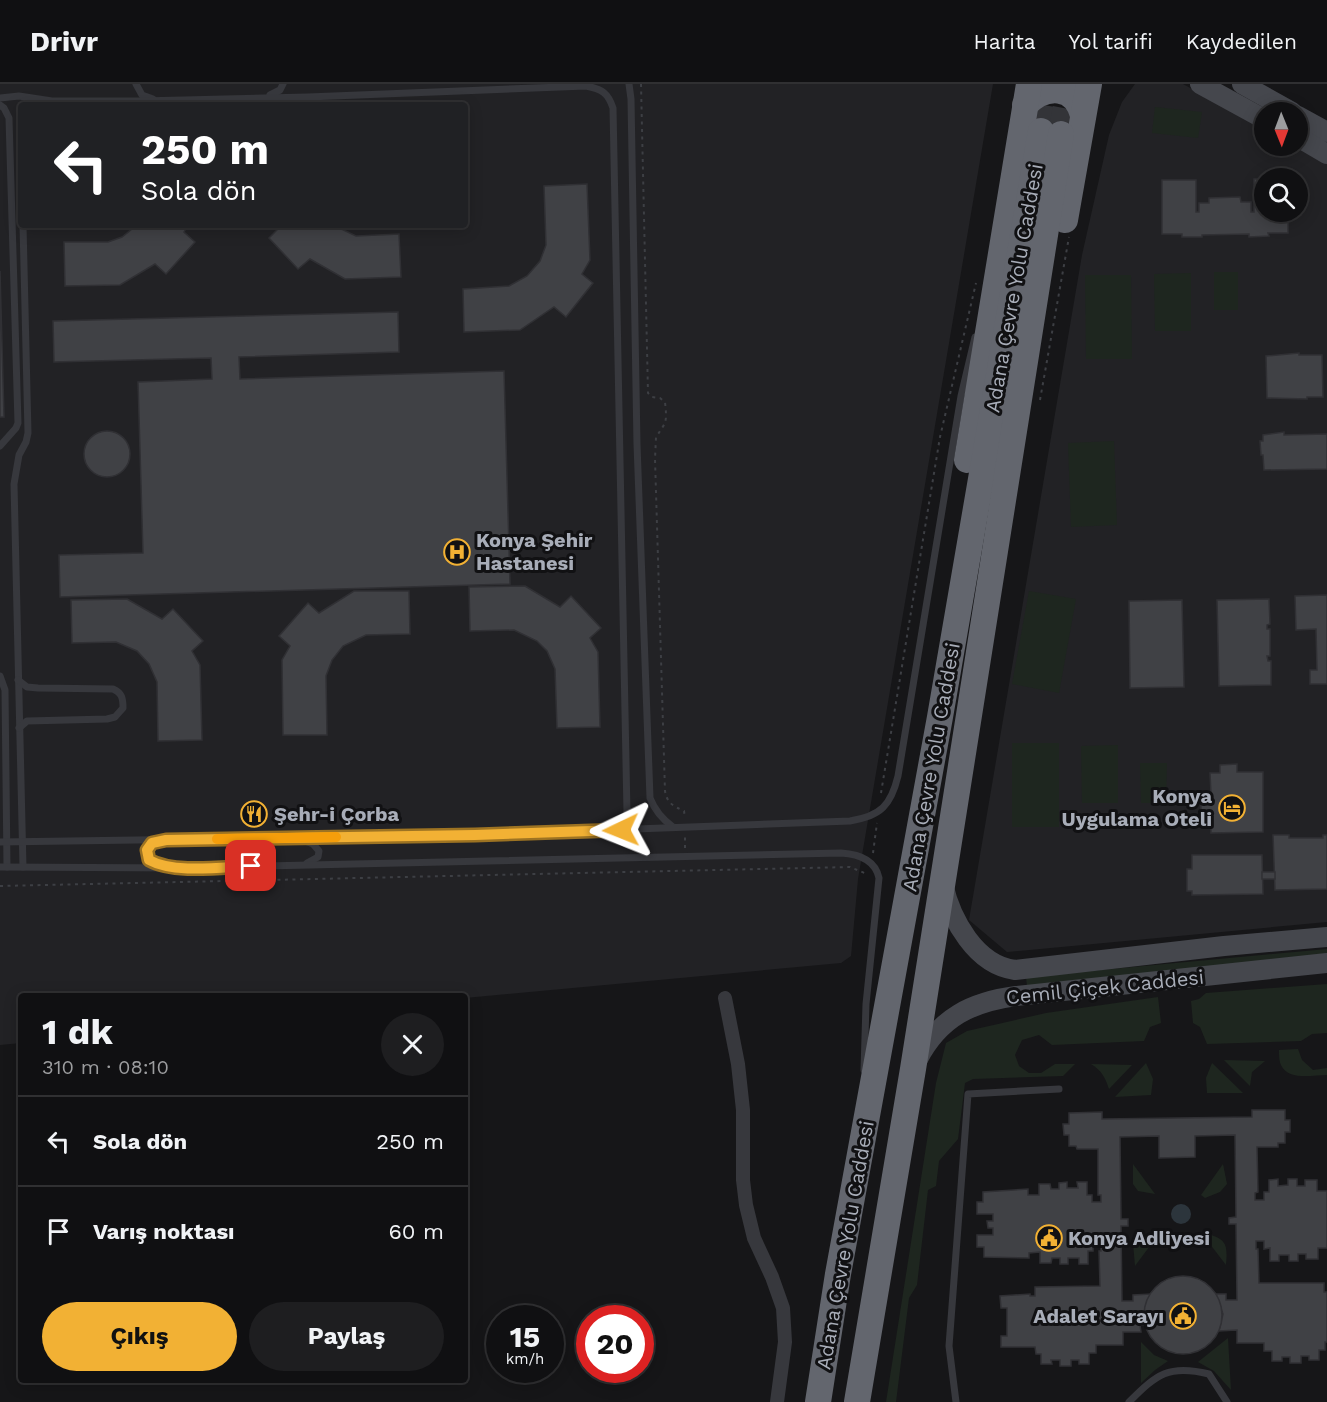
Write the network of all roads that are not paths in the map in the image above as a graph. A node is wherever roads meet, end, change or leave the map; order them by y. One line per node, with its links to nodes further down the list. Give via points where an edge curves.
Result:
1 (136, 84): 10 (lane, via 142,95)
2 (283, 84): 9 (lane, via 274,95)
3 (629, 84): 30 (lane, via 650,798 653,807)
4 (1089, 84): 15 (highway)
5 (1200, 84): 14 (street)
6 (1242, 84): 12 (street)
7 (1027, 94): 15 (highway, via 1030,98 1043,90 1059,88 1077,99); 21 (highway)
8 (0, 98): 11 (lane, via 19,96)
9 (259, 98): 10 (lane); 31 (lane, via 586,86 604,91 609,98 613,108 627,802)
10 (155, 100): 11 (lane)
11 (28, 102)
12 (1274, 102)
13 (0, 105): 24 (lane, via 9,118 18,423)
14 (1254, 114)
15 (1083, 116): 27 (highway, via 1002,582)
16 (1308, 122): 17 (street)
17 (1327, 132)
18 (1308, 143): 19 (street)
19 (1327, 154)
20 (23, 228): 26 (lane, via 28,433 14,484)
21 (996, 272): 22 (lane); 28 (highway, via 940,626)
22 (984, 307)
23 (979, 325): 30 (lane, via 961,396 898,776 891,797 876,815 858,820)
24 (0, 446)
25 (0, 676): 34 (lane, via 5,690)
26 (18, 680): 29 (lane); 29 (lane, via 27,687 113,689 120,692 123,708 115,717 27,721)
27 (971, 697): 28 (highway, Adana Çevre Yolu Caddesi, via 1051,133); 40 (highway, Adana Çevre Yolu Caddesi)
28 (940, 717): 50 (highway, Adana Çevre Yolu Caddesi)
29 (18, 728): 35 (lane)
30 (674, 827): 31 (lane)
31 (621, 830): 32 (lane)
32 (298, 838): 33 (lane); 36 (lane, via 320,851 312,862)
33 (166, 840): 35 (lane); 39 (lane, via 148,845 147,855 155,863)
34 (4, 842): 35 (lane); 37 (lane)
35 (22, 842): 38 (lane)
36 (296, 865): 39 (lane); 47 (lane, via 841,853 863,857 877,871 879,885 866,1004)
37 (4, 867): 38 (lane)
38 (23, 867): 39 (lane)
39 (179, 868)
40 (942, 879): 43 (street, Cemil Çiçek Caddesi, via 952,911 970,941 1002,968); 46 (highway, Adana Çevre Yolu Caddesi)
41 (1327, 938): 43 (street, Cemil Çiçek Caddesi)
42 (1327, 963): 44 (street, Cemil Çiçek Caddesi)
43 (1016, 970): 44 (street, via 1007,985)
44 (1016, 996): 46 (street, Cemil Çiçek Caddesi, via 989,1000 951,1019 927,1042)
45 (724, 998): 51 (street, via 743,1110 746,1205 754,1238 783,1308 785,1342)
46 (913, 1070): 53 (highway, Adana Çevre Yolu Caddesi)
47 (864, 1075)
48 (865, 1085): 50 (lane)
49 (1059, 1089): 54 (lane, via 968,1094 949,1346)
50 (868, 1113): 52 (highway, Adana Çevre Yolu Caddesi)
51 (777, 1402)
52 (818, 1402)
53 (857, 1402)
54 (956, 1402)
55 (1129, 1402): 56 (lane, via 1151,1380 1167,1372 1190,1369 1209,1374)
56 (1227, 1402)

